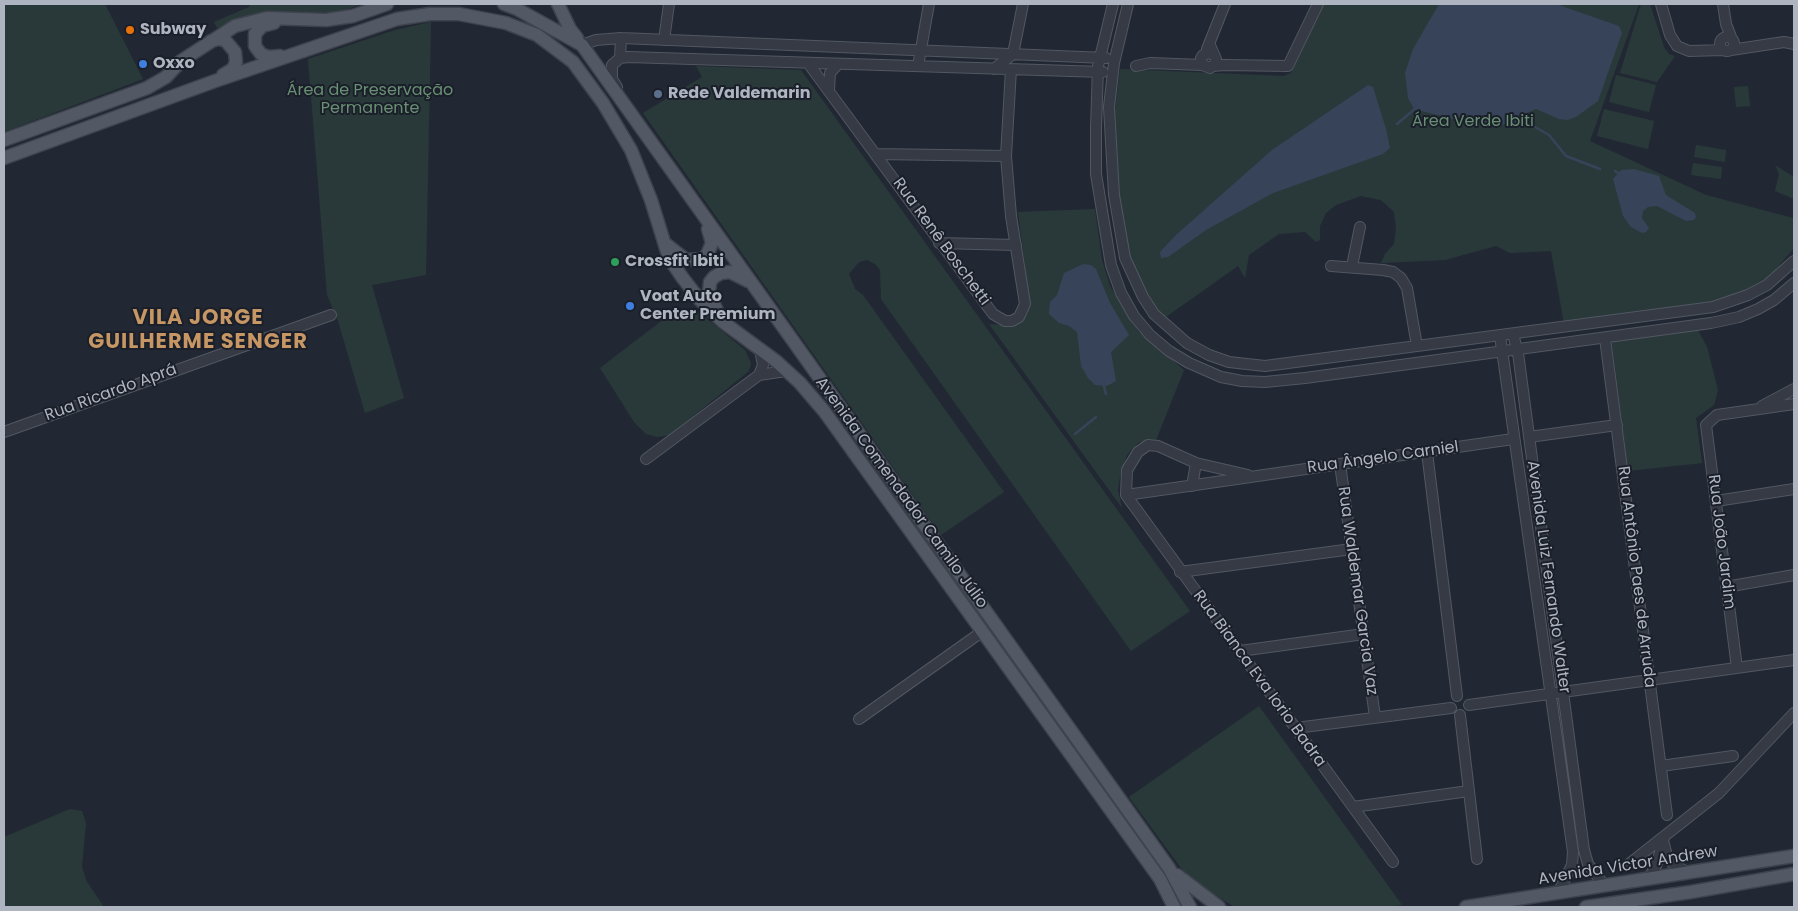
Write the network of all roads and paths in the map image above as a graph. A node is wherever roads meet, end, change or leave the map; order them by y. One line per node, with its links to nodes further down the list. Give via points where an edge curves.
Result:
1 (387, 4): 15 (main road, via 352,16)
2 (504, 4): 13 (main road, Avenida Comendador Camilo Júlio)
3 (558, 4): 22 (main road)
4 (670, 4): 18 (street)
5 (929, 4): 26 (street)
6 (1023, 4): 27 (street)
7 (1113, 4): 16 (street)
8 (1128, 4): 19 (street)
9 (1225, 4): 33 (street)
10 (1318, 4): 33 (street, via 1292,62 1284,67)
11 (1661, 4): 20 (street, via 1674,41 1681,48 1688,51 1707,49)
12 (1723, 4): 20 (street)
13 (521, 6): 14 (main road, via 504,13 464,8); 22 (main road, Avenida Comendador Camilo Júlio)
14 (418, 15): 28 (main road, Avenida Comendador Camilo Júlio); 59 (main road, Avenida Comendador Camilo Júlio, via 459,14 506,23 536,35 573,62 631,150)
15 (304, 20): 21 (main road, via 267,18 235,26); 28 (main road, via 262,26 255,34 255,46 261,54 269,57)
16 (1106, 37): 19 (street); 31 (street)
17 (620, 38): 18 (street); 22 (street); 30 (street)
18 (664, 40): 23 (street)
19 (1119, 40): 32 (street)
20 (1727, 42): 24 (street)
21 (206, 43): 46 (main road, via 226,40 235,52 233,69); 51 (main road, via 181,60 166,77 146,88)
22 (581, 44): 50 (main road, Avenida Comendador Camilo Júlio)
23 (765, 44): 25 (street); 35 (street, via 767,56)
24 (1794, 44)
25 (778, 45): 26 (street); 36 (street, via 772,52)
26 (921, 50): 27 (street); 39 (street)
27 (1013, 54): 29 (street); 41 (street)
28 (291, 55): 46 (main road, Avenida Comendador Camilo Júlio)
29 (1085, 57): 31 (street); 43 (street, via 1084,66 1040,65)
30 (620, 58): 35 (street); 50 (street, Avenida Comendador Camilo Júlio, via 612,66 612,79)
31 (1100, 58): 32 (street); 44 (street)
32 (1115, 58): 45 (street)
33 (1216, 58): 34 (street); 34 (street, via 1210,68)
34 (1202, 59): 40 (street, via 1190,64)
35 (759, 61): 36 (street)
36 (773, 62): 37 (street)
37 (808, 63): 38 (street); 47 (street, Rua Renê Boschetti)
38 (838, 64): 39 (street); 47 (street, via 830,73)
39 (918, 66): 41 (street)
40 (1136, 66)
41 (994, 69): 42 (street)
42 (1011, 69): 43 (street); 54 (street, Rua Renê Boschetti)
43 (1025, 70): 44 (street)
44 (1098, 72): 45 (street); 48 (street)
45 (1113, 72): 49 (street)
46 (215, 80): 55 (main road, Avenida Comendador Camilo Júlio)
47 (829, 90): 52 (street, Rua Renê Boschetti)
48 (1097, 94): 49 (street); 81 (street, via 1096,174 1111,265 1134,316 1169,352 1221,377 1242,381 1265,382)
49 (1110, 94): 76 (street, via 1109,136 1114,195 1125,258 1143,297 1168,328 1209,355 1248,365 1274,365)
50 (630, 110): 57 (main road, Avenida Comendador Camilo Júlio)
51 (4, 140)
52 (877, 154): 53 (street); 56 (street, Rua Renê Boschetti)
53 (903, 154): 54 (street); 56 (street, via 888,162)
54 (1006, 156): 62 (street, Rua Renê Boschetti)
55 (4, 158)
56 (886, 167): 60 (street, Rua Renê Boschetti)
57 (687, 194): 59 (main road, via 711,234 710,250 702,259 686,260); 68 (main road, Avenida Comendador Camilo Júlio)
58 (1360, 227): 66 (street)
59 (663, 242): 70 (main road, Avenida Comendador Camilo Júlio, via 682,277)
60 (939, 242): 61 (street); 63 (street, Rua Renê Boschetti)
61 (958, 244): 62 (street); 63 (street, via 950,249)
62 (1016, 245): 63 (street, Rua Renê Boschetti, via 1025,304 1019,317 1012,321 993,314)
63 (948, 255)
64 (1794, 261): 71 (street, via 1767,285 1727,303)
65 (1330, 266): 66 (street)
66 (1352, 266): 76 (street, via 1383,270 1401,278 1407,288)
67 (1794, 283): 75 (street, via 1774,300 1739,317)
68 (753, 284): 70 (main road, via 725,272 710,282 711,300); 134 (main road, Avenida Comendador Camilo Júlio)
69 (331, 315): 90 (street, Rua Ricardo Aprá)
70 (723, 322): 78 (main road, Avenida Comendador Camilo Júlio)
71 (1536, 331): 72 (street); 77 (street)
72 (1513, 334): 73 (street); 79 (street, Avenida Luiz Fernando Walter)
73 (1500, 336): 74 (street); 80 (street, Avenida Luiz Fernando Walter)
74 (1480, 338): 76 (street); 81 (street, via 1477,350 1433,356)
75 (1605, 338): 77 (street); 89 (street, Rua Antônio Paes de Arruda)
76 (1417, 346)
77 (1538, 347): 79 (street)
78 (760, 350): 84 (main road, Avenida Comendador Camilo Júlio); 85 (street, via 763,365)
79 (1518, 351): 80 (street); 82 (street, Avenida Luiz Fernando Walter)
80 (1502, 352): 81 (street); 83 (street, Avenida Luiz Fernando Walter)
81 (1411, 364)
82 (1519, 364): 83 (street); 91 (street, Avenida Luiz Fernando Walter)
83 (1504, 367): 92 (street, Avenida Luiz Fernando Walter)
84 (786, 370): 85 (street); 106 (main road, Avenida Comendador Camilo Júlio, via 824,412)
85 (759, 375): 94 (street)
86 (1794, 389): 88 (street)
87 (1794, 404): 88 (street)
88 (1754, 409): 101 (street, Rua João Jardim, via 1717,415 1706,425)
89 (1616, 426): 91 (street); 111 (street, Rua Antônio Paes de Arruda)
90 (4, 432)
91 (1529, 437): 112 (street, Avenida Luiz Fernando Walter)
92 (1513, 439): 93 (street, Rua Ângelo Carniel); 113 (street, Avenida Luiz Fernando Walter)
93 (1427, 452): 96 (street, Rua Ângelo Carniel); 114 (street)
94 (646, 459)
95 (1196, 463): 97 (street, Rua Ângelo Carniel); 98 (street); 100 (street, Rua Ângelo Carniel, via 1158,446 1143,447 1127,470)
96 (1340, 464): 97 (street, Rua Ângelo Carniel); 102 (street, Rua Waldemar Garcia Vaz)
97 (1254, 477): 98 (street, Rua Ângelo Carniel)
98 (1192, 486): 100 (street, Rua Ângelo Carniel)
99 (1794, 489): 101 (street)
100 (1126, 495): 103 (street, Rua Bianca Eva Iorio Badra)
101 (1716, 501): 105 (street, Rua João Jardim)
102 (1352, 549): 103 (street); 107 (street, Rua Waldemar Garcia Vaz)
103 (1180, 572): 108 (street, Rua Bianca Eva Iorio Badra)
104 (1794, 575): 105 (street)
105 (1726, 587): 110 (street, Rua João Jardim)
106 (983, 632): 120 (street); 140 (main road, Avenida Comendador Camilo Júlio, via 1160,879)
107 (1364, 634): 108 (street); 119 (street, Rua Waldemar Garcia Vaz)
108 (1240, 651): 121 (street, Rua Bianca Eva Iorio Badra)
109 (1794, 660): 110 (street)
110 (1737, 668): 111 (street)
111 (1650, 680): 112 (street); 123 (street, Rua Antônio Paes de Arruda)
112 (1563, 692): 113 (street); 125 (street, Avenida Luiz Fernando Walter)
113 (1549, 694): 115 (street); 124 (street, Avenida Luiz Fernando Walter)
114 (1457, 696): 115 (street, via 1466,699); 116 (street, via 1452,699)
115 (1469, 705): 118 (street)
116 (1450, 708): 118 (street); 119 (street)
117 (1794, 713): 129 (street, via 1719,793)
118 (1460, 715): 126 (street)
119 (1375, 717): 121 (street)
120 (859, 719)
121 (1296, 728): 127 (street, Rua Bianca Eva Iorio Badra)
122 (1733, 756): 123 (street)
123 (1661, 766): 128 (street, Rua Antônio Paes de Arruda)
124 (1561, 777): 125 (street, via 1569,790 1574,792); 139 (street, Avenida Luiz Fernando Walter, via 1573,852 1572,865)
125 (1576, 789): 138 (street, Avenida Luiz Fernando Walter, via 1588,864)
126 (1469, 791): 127 (street); 131 (street)
127 (1353, 807): 132 (street, Rua Bianca Eva Iorio Badra)
128 (1667, 815)
129 (1664, 838): 133 (street); 135 (street, via 1667,856); 137 (street, via 1656,866)
130 (1794, 856): 135 (main road, Avenida Victor Andrew)
131 (1478, 859)
132 (1393, 862)
133 (1629, 864)
134 (1169, 868): 141 (main road, Avenida Comendador Camilo Júlio); 142 (main road)
135 (1686, 872): 137 (main road, Avenida Victor Andrew)
136 (1794, 874): 144 (main road)
137 (1648, 879): 138 (main road, Avenida Victor Andrew)
138 (1604, 886): 139 (main road, Avenida Victor Andrew)
139 (1558, 893): 143 (main road, Avenida Victor Andrew)
140 (1174, 907)
141 (1190, 907)
142 (1219, 907)
143 (1466, 907)
144 (1586, 907)

